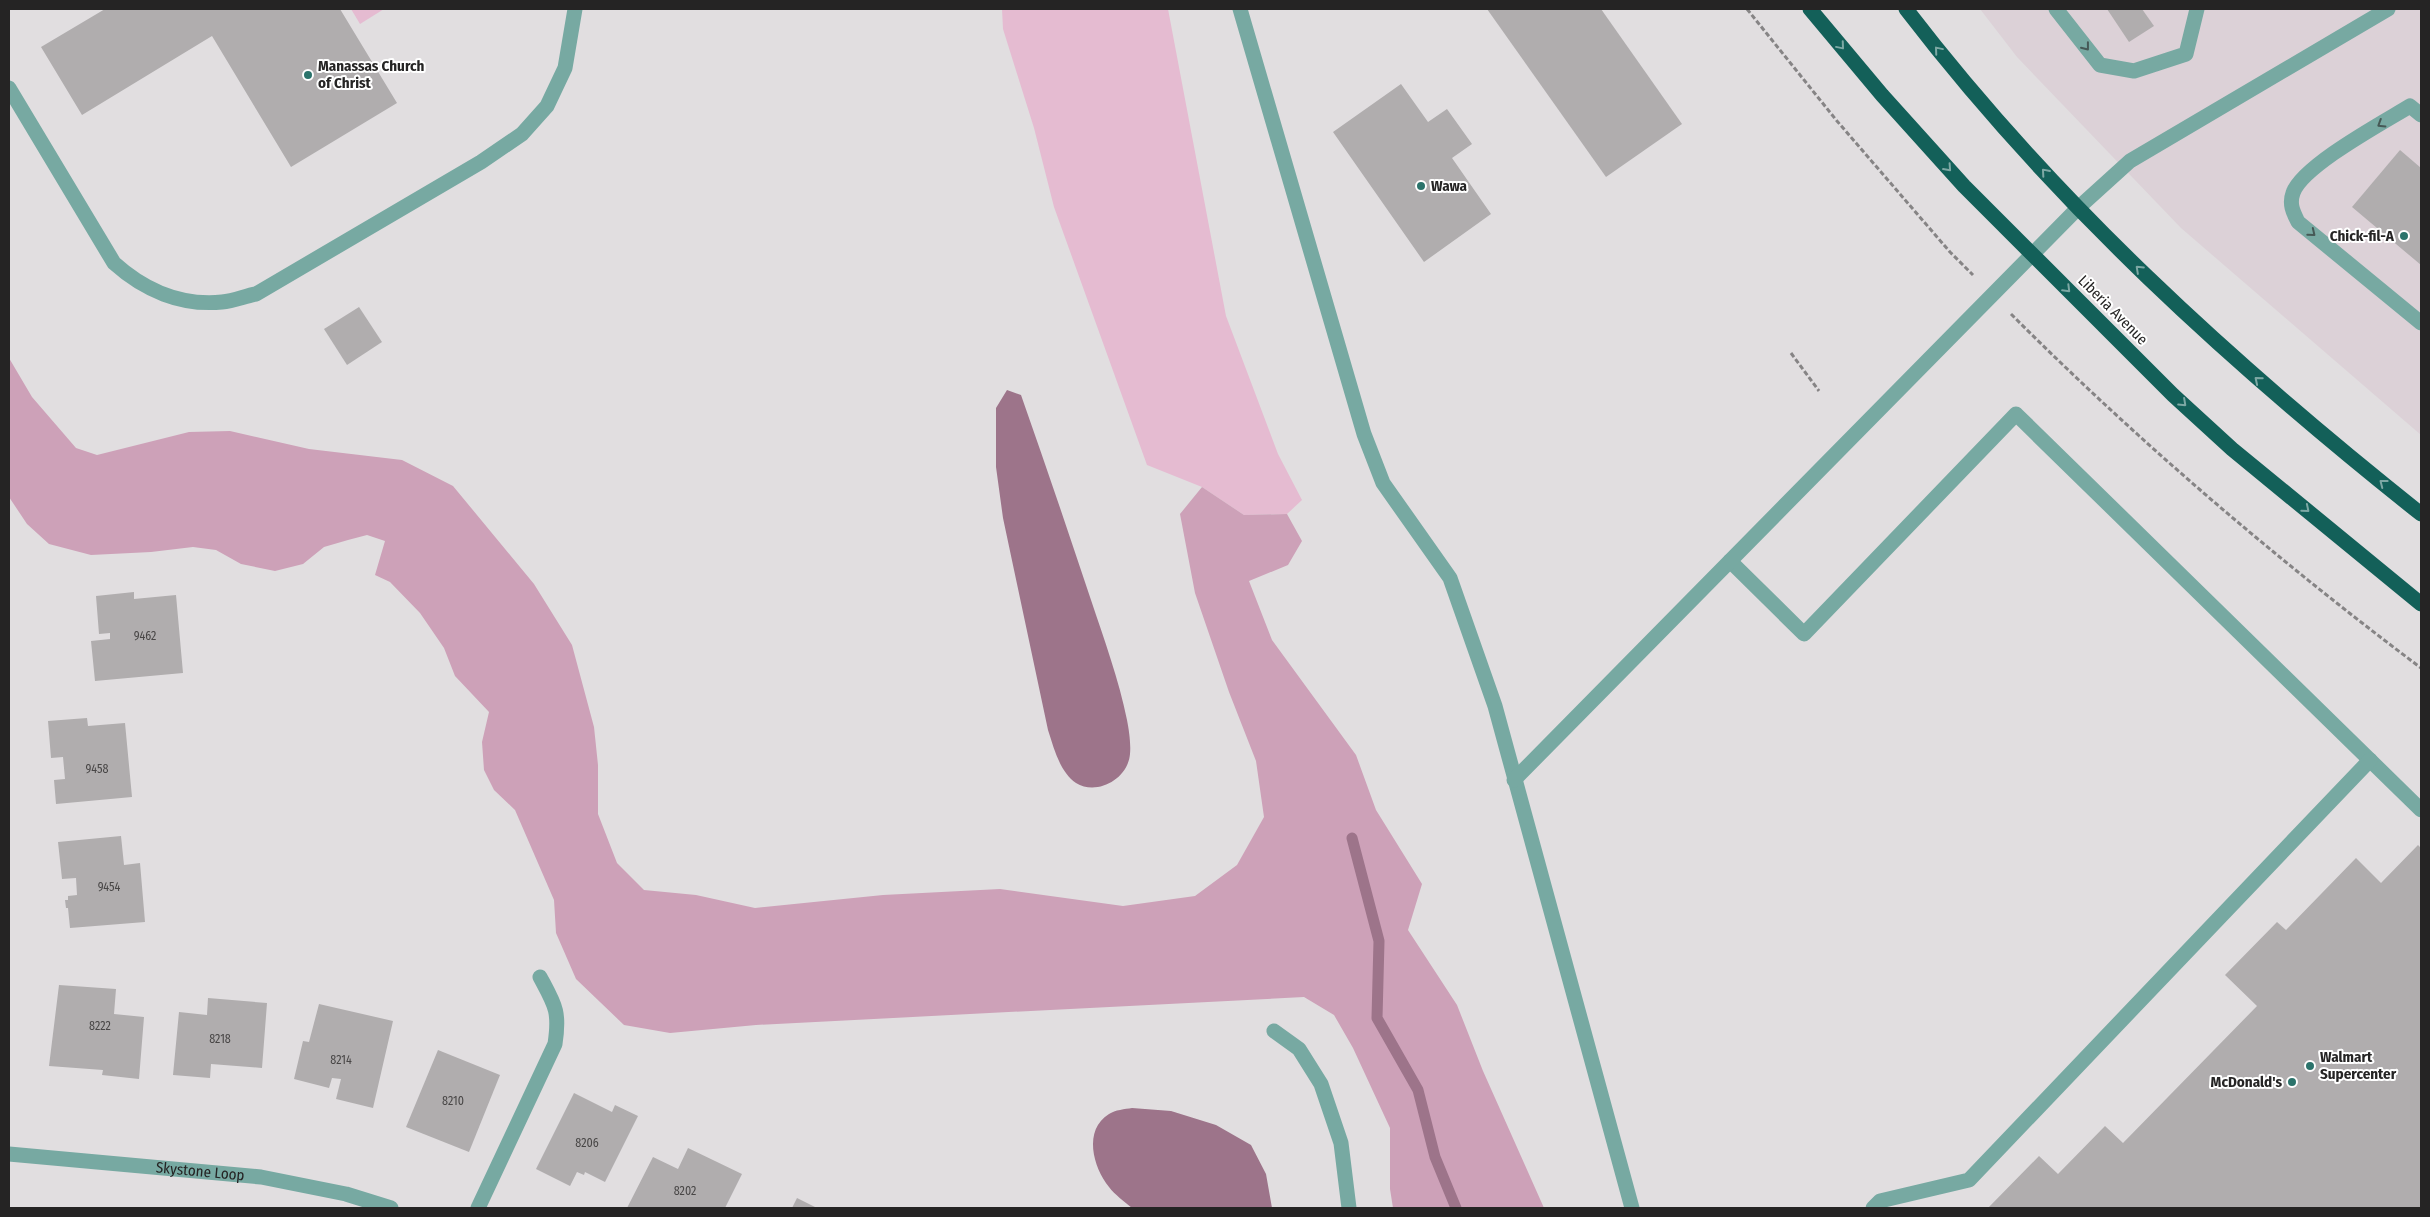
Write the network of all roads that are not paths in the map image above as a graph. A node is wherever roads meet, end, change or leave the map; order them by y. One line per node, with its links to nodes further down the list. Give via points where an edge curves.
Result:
1 (575, 9): 8 (street, via 565,68 547,106 522,134 481,162 256,294 224,302 197,303 158,293 128,276 114,263)
2 (1240, 9): 17 (street, via 1364,434 1382,483 1450,578 1495,706)
3 (1810, 9): 11 (highway, Liberia Avenue, one-way to 11, via 1894,109 1971,193)
4 (1906, 9): 10 (highway, one-way to 4)
5 (2056, 9): 6 (street, one-way to 6, via 2100,65 2134,71 2186,54)
6 (2197, 9)
7 (2388, 9): 10 (street, via 2130,161)
8 (9, 88)
9 (2418, 107): 12 (street, one-way to 12, via 2340,149 2308,173 2293,192 2291,209 2298,222)
10 (2077, 209): 11 (street); 13 (highway, one-way to 10, via 2233,358)
11 (2033, 254): 14 (street); 15 (highway, Liberia Avenue, one-way to 15, via 2173,395 2232,449)
12 (2421, 323)
13 (2421, 514)
14 (1730, 561): 16 (street, via 1804,634 2016,414); 17 (street)
15 (2421, 604)
16 (2370, 760): 18 (street); 26 (street, via 1969,1180 1880,1201)
17 (1514, 780): 25 (street)
18 (2421, 810)
19 (540, 977): 23 (street, via 559,1020 554,1044)
20 (1274, 1031): 24 (street, via 1299,1049 1321,1084 1341,1143)
21 (9, 1154): 22 (street, Skystone Loop, via 261,1177 346,1194)
22 (390, 1208)
23 (478, 1208)
24 (1349, 1208)
25 (1632, 1208)
26 (1873, 1208)

